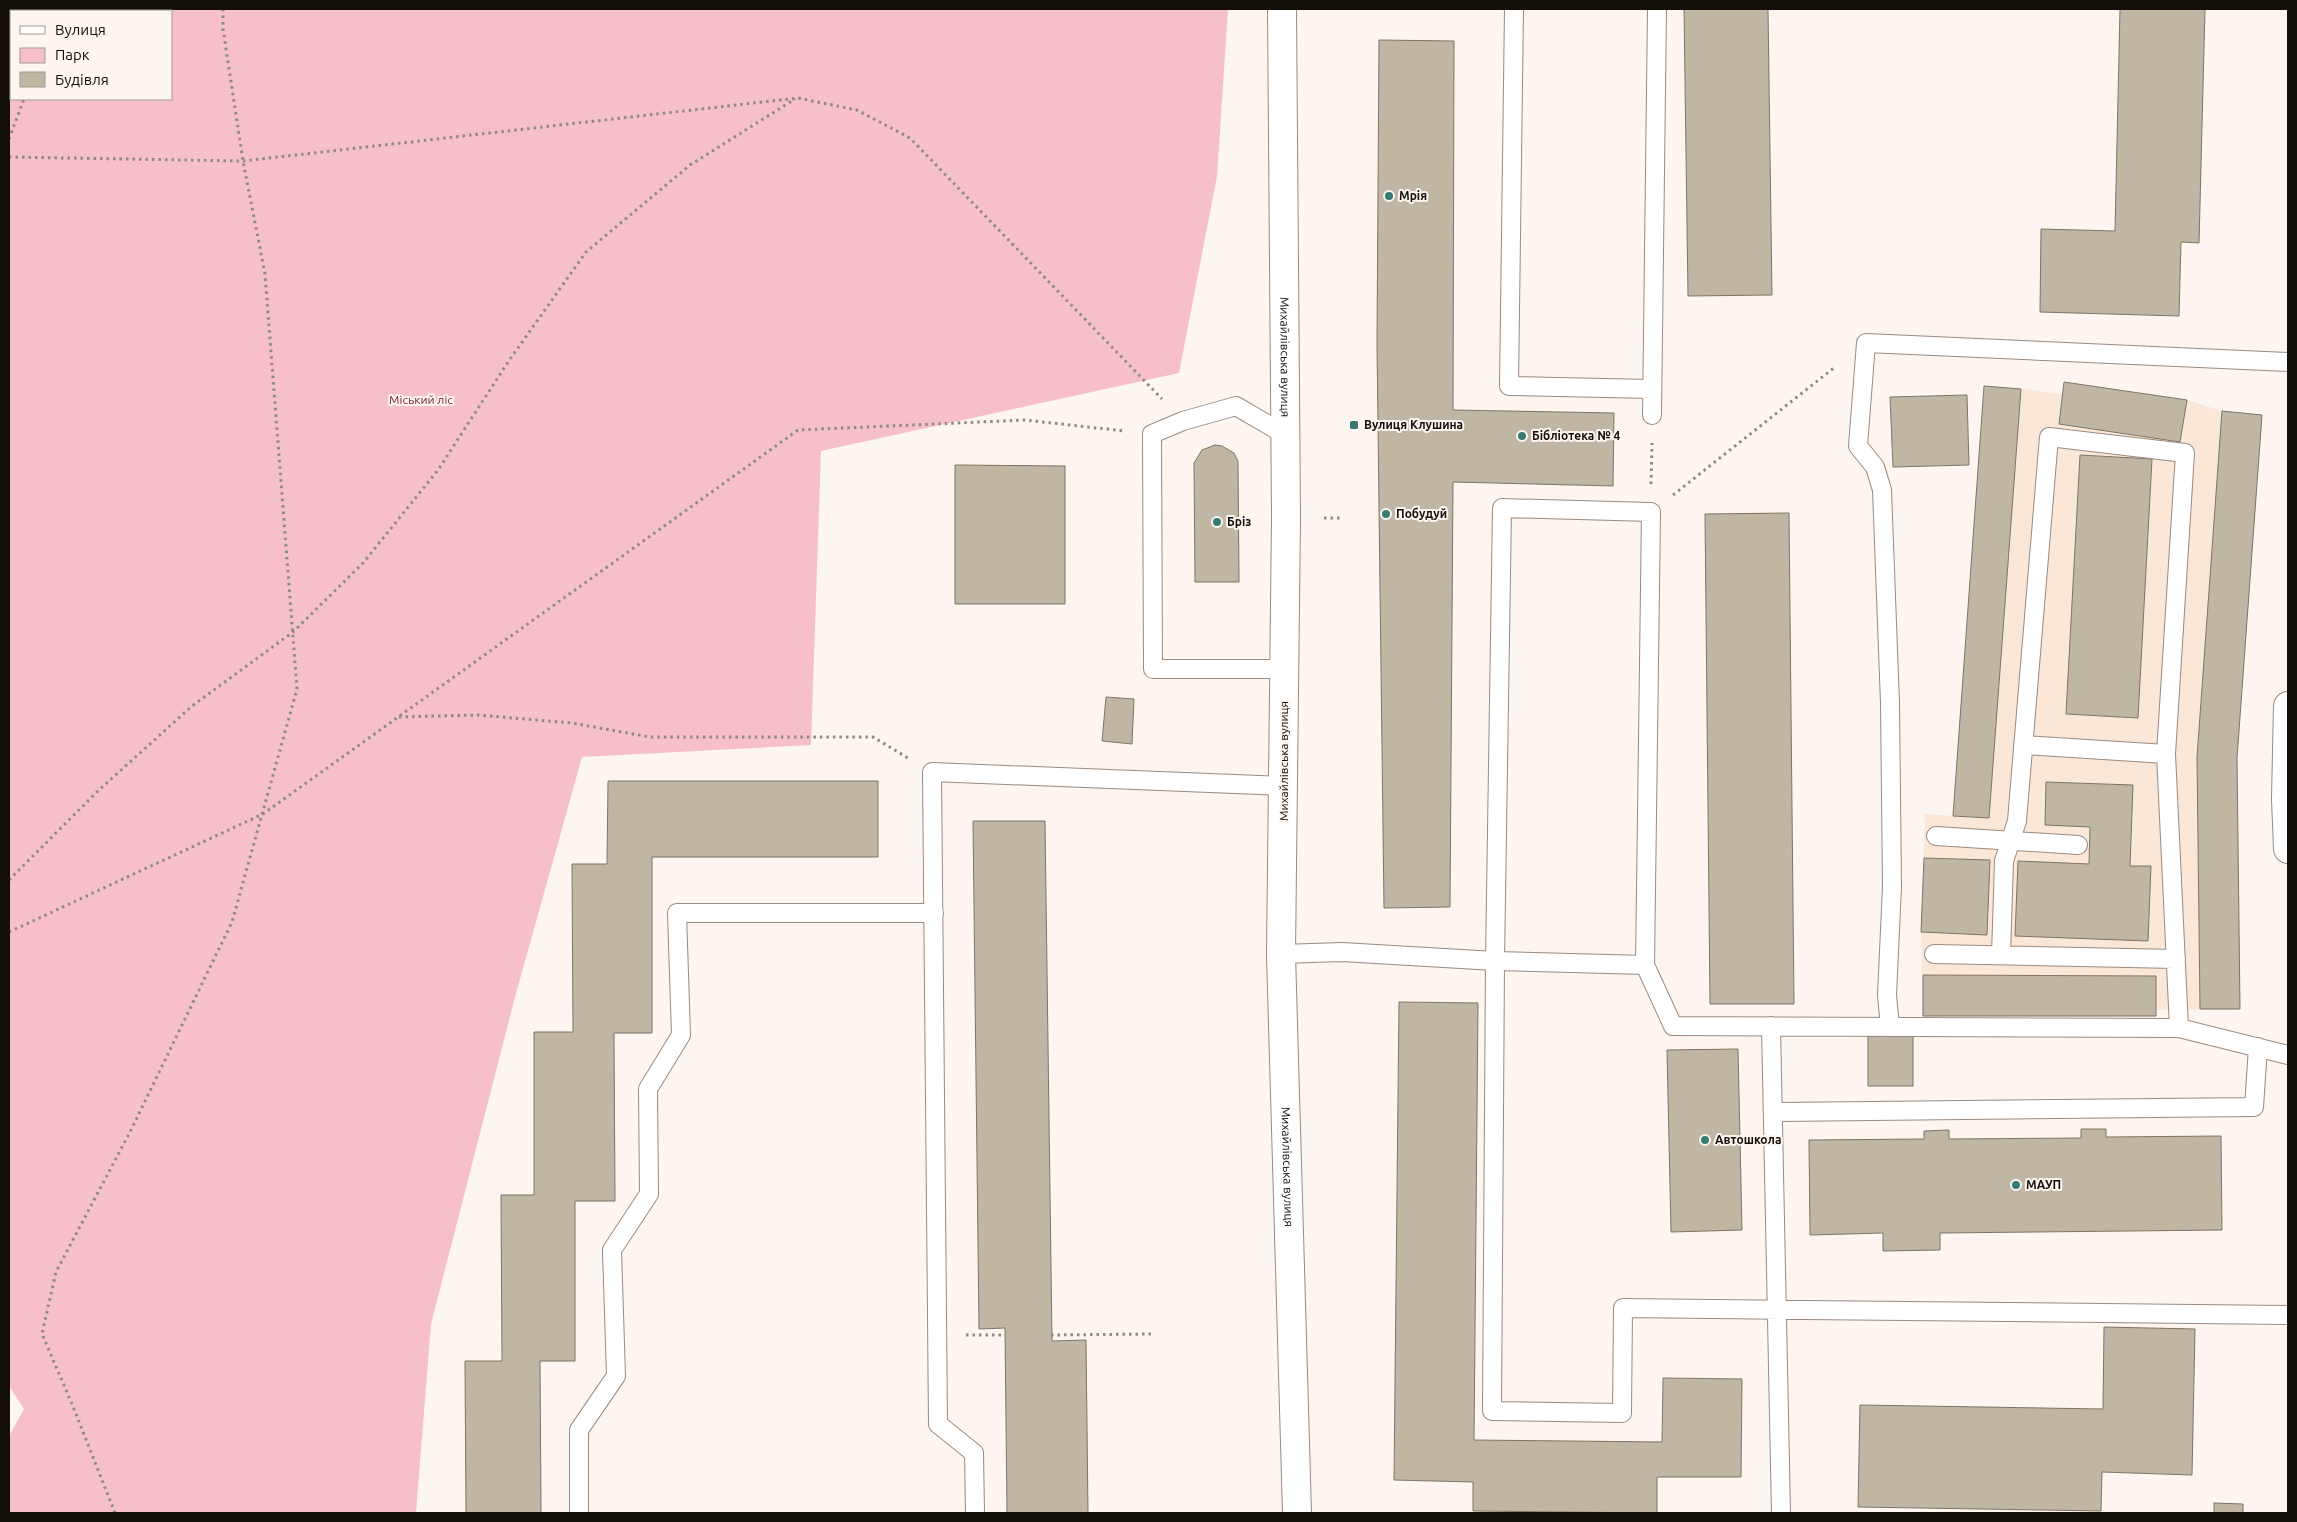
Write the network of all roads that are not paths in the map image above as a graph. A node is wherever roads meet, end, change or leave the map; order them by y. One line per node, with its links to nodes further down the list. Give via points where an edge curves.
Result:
1 (1282, 9): 7 (main road, Михайлівська вулиця)
2 (1514, 9): 5 (lane, via 1509,386)
3 (1656, 9): 5 (lane)
4 (2288, 362): 26 (lane, via 1866,343 1858,446 1874,468 1882,490 1890,703 1892,888 1887,995)
5 (1652, 389): 6 (lane)
6 (1652, 415)
7 (1284, 434): 8 (main road, Михайлівська вулиця); 8 (lane, via 1236,406 1183,421 1152,434 1153,669)
8 (1284, 669): 13 (main road, Михайлівська вулиця)
9 (2288, 706): 10 (main road)
10 (2288, 722): 17 (main road)
11 (2024, 745): 12 (lane); 12 (lane, via 2049,437 2185,453); 15 (lane, via 2017,821)
12 (2166, 754): 22 (lane)
13 (1284, 786): 18 (lane, via 932,772); 19 (main road, Михайлівська вулиця)
14 (1936, 836): 15 (lane)
15 (2011, 841): 16 (lane); 21 (lane, via 2004,861)
16 (2078, 845)
17 (2288, 849)
18 (934, 913): 33 (lane, via 677,914 681,1035 648,1089 649,1194 612,1250 616,1376 579,1430); 34 (lane, via 938,1424 974,1453)
19 (1281, 954): 23 (lane, via 1342,952); 35 (main road, Михайлівська вулиця)
20 (1934, 954): 21 (lane)
21 (2001, 956): 22 (lane)
22 (2176, 958): 27 (lane)
23 (1495, 961): 24 (lane); 24 (lane, via 1502,508 1651,512); 31 (lane, via 1492,1411 1622,1412 1623,1308)
24 (1645, 965): 25 (lane, via 1673,1026)
25 (1771, 1026): 26 (lane); 30 (lane)
26 (1890, 1027): 27 (lane)
27 (2179, 1028): 28 (lane)
28 (2258, 1047): 29 (lane); 30 (lane, via 2254,1107)
29 (2288, 1055)
30 (1773, 1112): 31 (lane)
31 (1778, 1310): 32 (lane); 36 (lane)
32 (2288, 1315)
33 (579, 1513)
34 (975, 1513)
35 (1297, 1513)
36 (1780, 1513)

